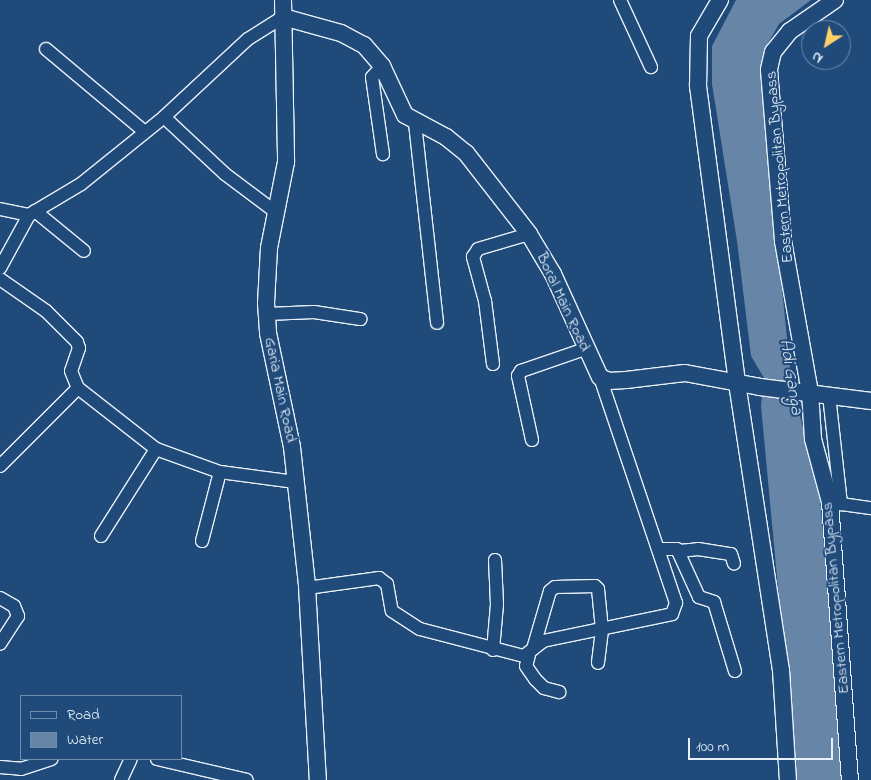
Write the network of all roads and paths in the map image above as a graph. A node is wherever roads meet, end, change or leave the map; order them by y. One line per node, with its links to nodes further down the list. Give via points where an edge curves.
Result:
1 (283, 0): 5 (main road, Garia Main Road)
2 (620, 0): 8 (street)
3 (720, 0): 26 (main road, via 700,36 698,86)
4 (835, 0): 28 (main road, Eastern Metropolitan Bypass, via 790,31 773,52 770,70 783,241)
5 (283, 17): 7 (main road, Boral Main Road, via 341,33 364,45); 9 (street, via 248,38); 15 (main road, Garia Main Road, via 286,162)
6 (46, 49): 11 (street)
7 (382, 66): 10 (main road, Boral Main Road, via 401,109); 12 (street, via 372,77)
8 (650, 67)
9 (164, 117): 11 (street); 15 (street, via 225,174)
10 (416, 123): 16 (main road, Boral Main Road, via 456,143); 22 (street)
11 (145, 132): 14 (street, via 81,184)
12 (383, 154)
13 (0, 209): 14 (street)
14 (32, 213): 17 (street); 18 (street)
15 (277, 213): 20 (main road, Garia Main Road, via 266,274)
16 (529, 234): 23 (main road, Boral Main Road, via 553,274); 24 (street, via 478,249 473,256 485,301)
17 (84, 251)
18 (0, 268)
19 (0, 279): 27 (street, via 46,311 77,342 79,348 71,371)
20 (267, 314): 21 (street, via 314,312); 35 (main road, Garia Main Road, via 274,369 290,431)
21 (360, 319)
22 (437, 324)
23 (585, 349): 25 (main road, Boral Main Road); 31 (street, via 521,371 518,376)
24 (493, 364)
25 (600, 377): 26 (main road, via 609,381 685,373); 40 (street)
26 (736, 383): 28 (main road); 60 (main road, via 781,670)
27 (78, 388): 32 (street); 33 (street)
28 (802, 392): 29 (main road); 36 (main road, Eastern Metropolitan Bypass, via 813,439)
29 (829, 395): 30 (main road); 36 (street)
30 (871, 401)
31 (532, 440)
32 (156, 449): 34 (street); 38 (street)
33 (0, 466)
34 (220, 472): 35 (street); 39 (street)
35 (295, 482): 44 (main road, Garia Main Road)
36 (835, 503): 37 (street); 61 (main road, Eastern Metropolitan Bypass)
37 (871, 508)
38 (101, 536)
39 (202, 541)
40 (658, 549): 41 (street, via 675,548); 46 (street, via 676,610 662,618)
41 (680, 551): 43 (street, via 698,549 731,554); 51 (street, via 699,598 714,602)
42 (495, 560): 48 (street, via 498,604)
43 (734, 564)
44 (307, 588): 48 (street, via 379,578 387,584 389,607 396,616 429,632); 59 (main road, Garia Main Road)
45 (0, 598): 47 (street, via 14,606 18,616)
46 (602, 630): 49 (street, via 542,641); 49 (street, via 595,586 555,588 550,591); 50 (street)
47 (0, 644)
48 (493, 650): 49 (street)
49 (531, 653): 52 (street, via 526,666 535,679 544,688)
50 (598, 663)
51 (735, 672)
52 (559, 692)
53 (48, 760): 56 (street, via 21,770)
54 (131, 760): 57 (street)
55 (161, 760): 58 (street)
56 (0, 767)
57 (121, 780)
58 (247, 780)
59 (318, 780)
60 (788, 780)
61 (850, 780)

